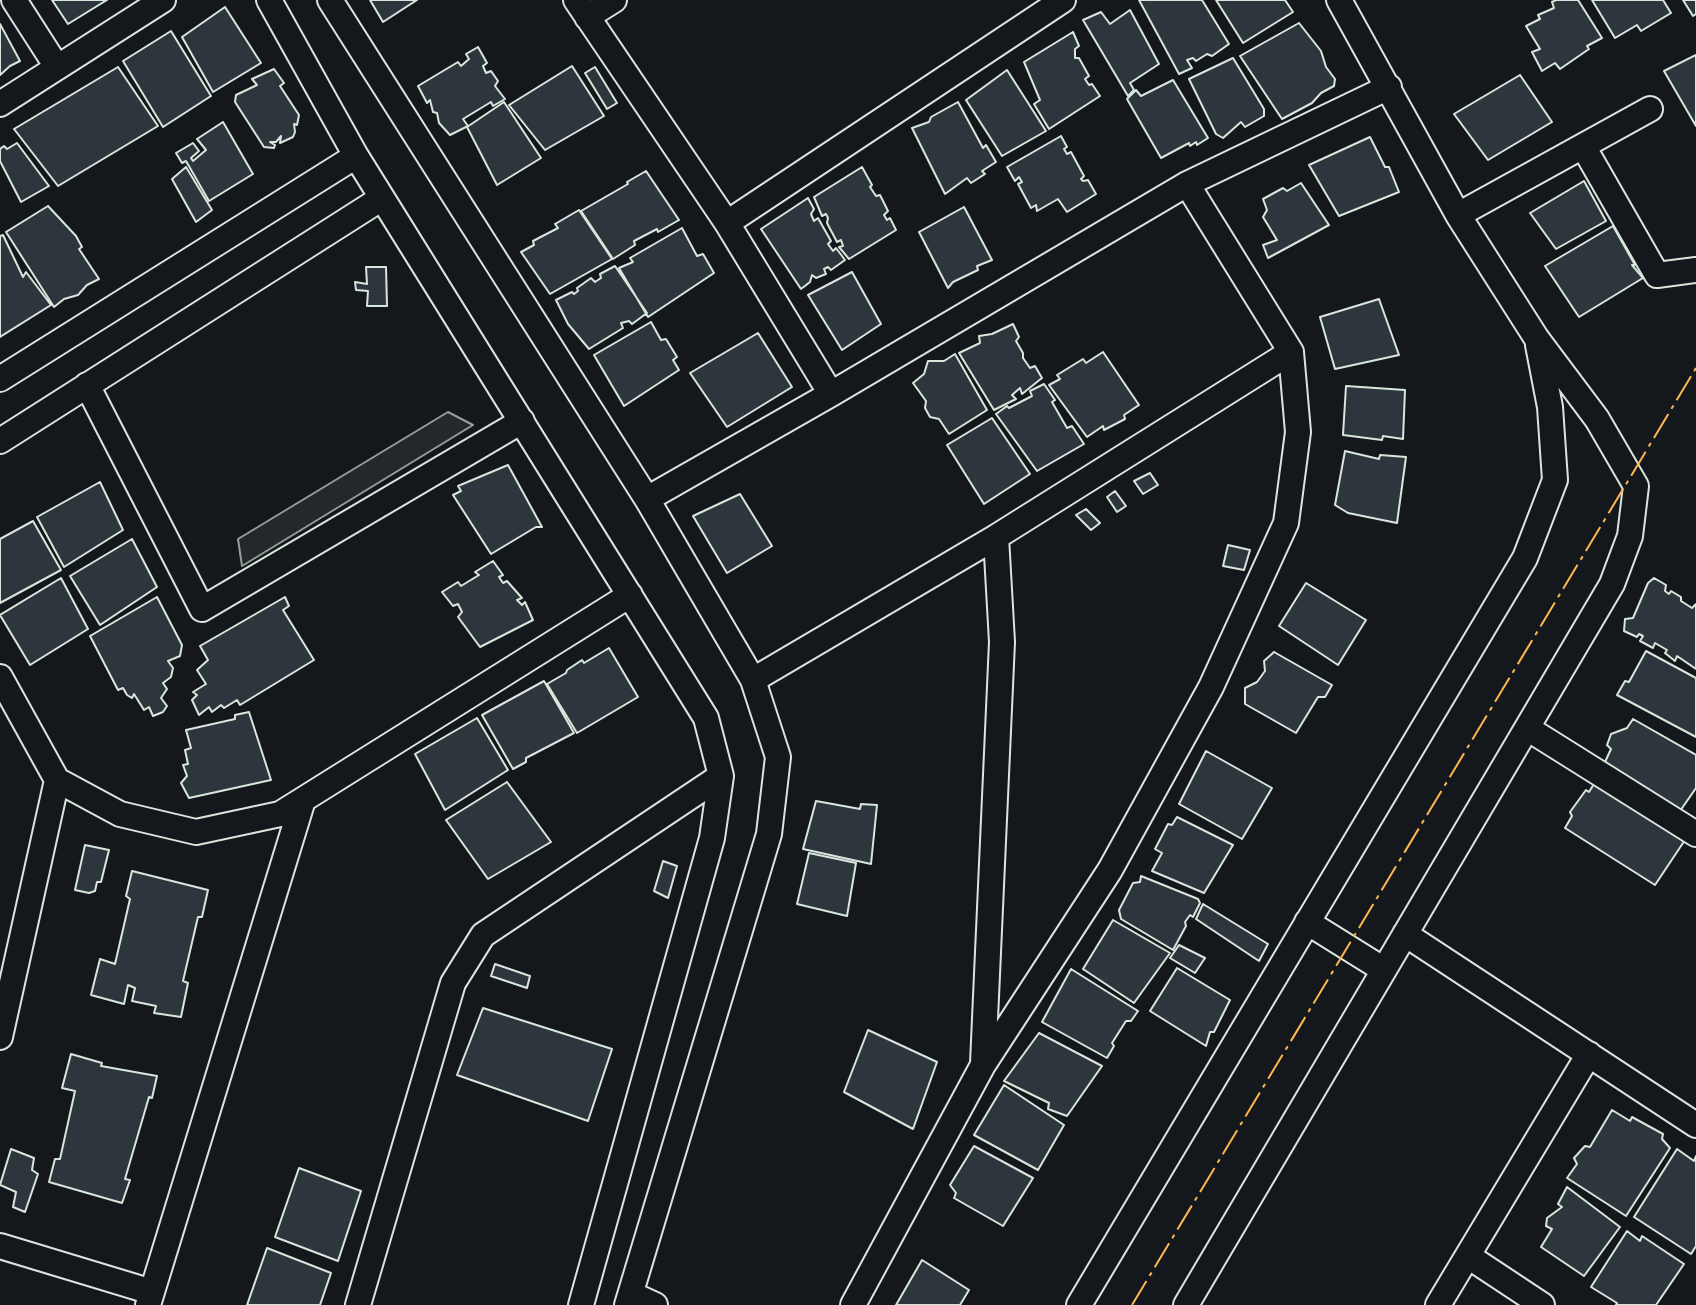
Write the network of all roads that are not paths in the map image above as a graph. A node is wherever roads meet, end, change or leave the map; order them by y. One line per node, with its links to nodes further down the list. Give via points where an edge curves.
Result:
1 (14, 0): 9 (street)
2 (163, 0): 9 (street)
3 (269, 0): 14 (street)
4 (330, 0): 27 (street)
5 (614, 0): 8 (street)
6 (1063, 0): 18 (street)
7 (1339, 0): 10 (street)
8 (582, 8): 18 (street)
9 (57, 67): 11 (street)
10 (1389, 87): 15 (street); 17 (street)
11 (0, 104)
12 (1650, 109): 13 (street)
13 (1583, 146): 17 (street); 19 (street, via 1657,275)
14 (356, 156): 16 (street); 22 (street)
15 (1187, 184): 21 (street); 24 (street)
16 (382, 198): 23 (street); 25 (street)
17 (1458, 215): 20 (street)
18 (727, 223): 24 (street)
19 (1696, 270)
20 (1537, 339): 32 (street, via 1597,419 1636,486 1630,536 1612,584); 37 (street, via 1550,407 1555,480 1525,558)
21 (1291, 352): 28 (street); 42 (street, via 1298,432 1286,523 1211,687 1117,857)
22 (0, 379)
23 (87, 385): 25 (street, via 202,609); 26 (street)
24 (831, 394): 27 (street)
25 (522, 421): 29 (street)
26 (0, 441)
27 (647, 499): 31 (street)
28 (996, 537): 31 (street); 42 (street, via 1002,642)
29 (630, 595): 33 (street, via 706,718); 35 (street)
30 (0, 677): 34 (street)
31 (753, 680): 47 (street, via 778,757 769,834)
32 (1527, 728): 36 (street); 38 (street)
33 (721, 776): 48 (street, via 483,935 453,983); 49 (street, via 712,838)
34 (57, 780): 35 (street, via 120,814 196,832 280,814); 40 (street)
35 (303, 800): 46 (street)
36 (1696, 834)
37 (1307, 922): 39 (street); 52 (street)
38 (1405, 934): 39 (street); 41 (street)
39 (1384, 970): 53 (street)
40 (0, 1037)
41 (1589, 1054): 43 (street); 45 (street)
42 (983, 1065): 51 (street)
43 (1696, 1125)
44 (0, 1246): 46 (street)
45 (1468, 1256): 54 (street); 55 (street)
46 (150, 1299)
47 (629, 1300): 50 (street)
48 (358, 1305)
49 (581, 1305)
50 (655, 1305)
51 (853, 1305)
52 (1079, 1305)
53 (1186, 1305)
54 (1438, 1305)
55 (1542, 1305)

